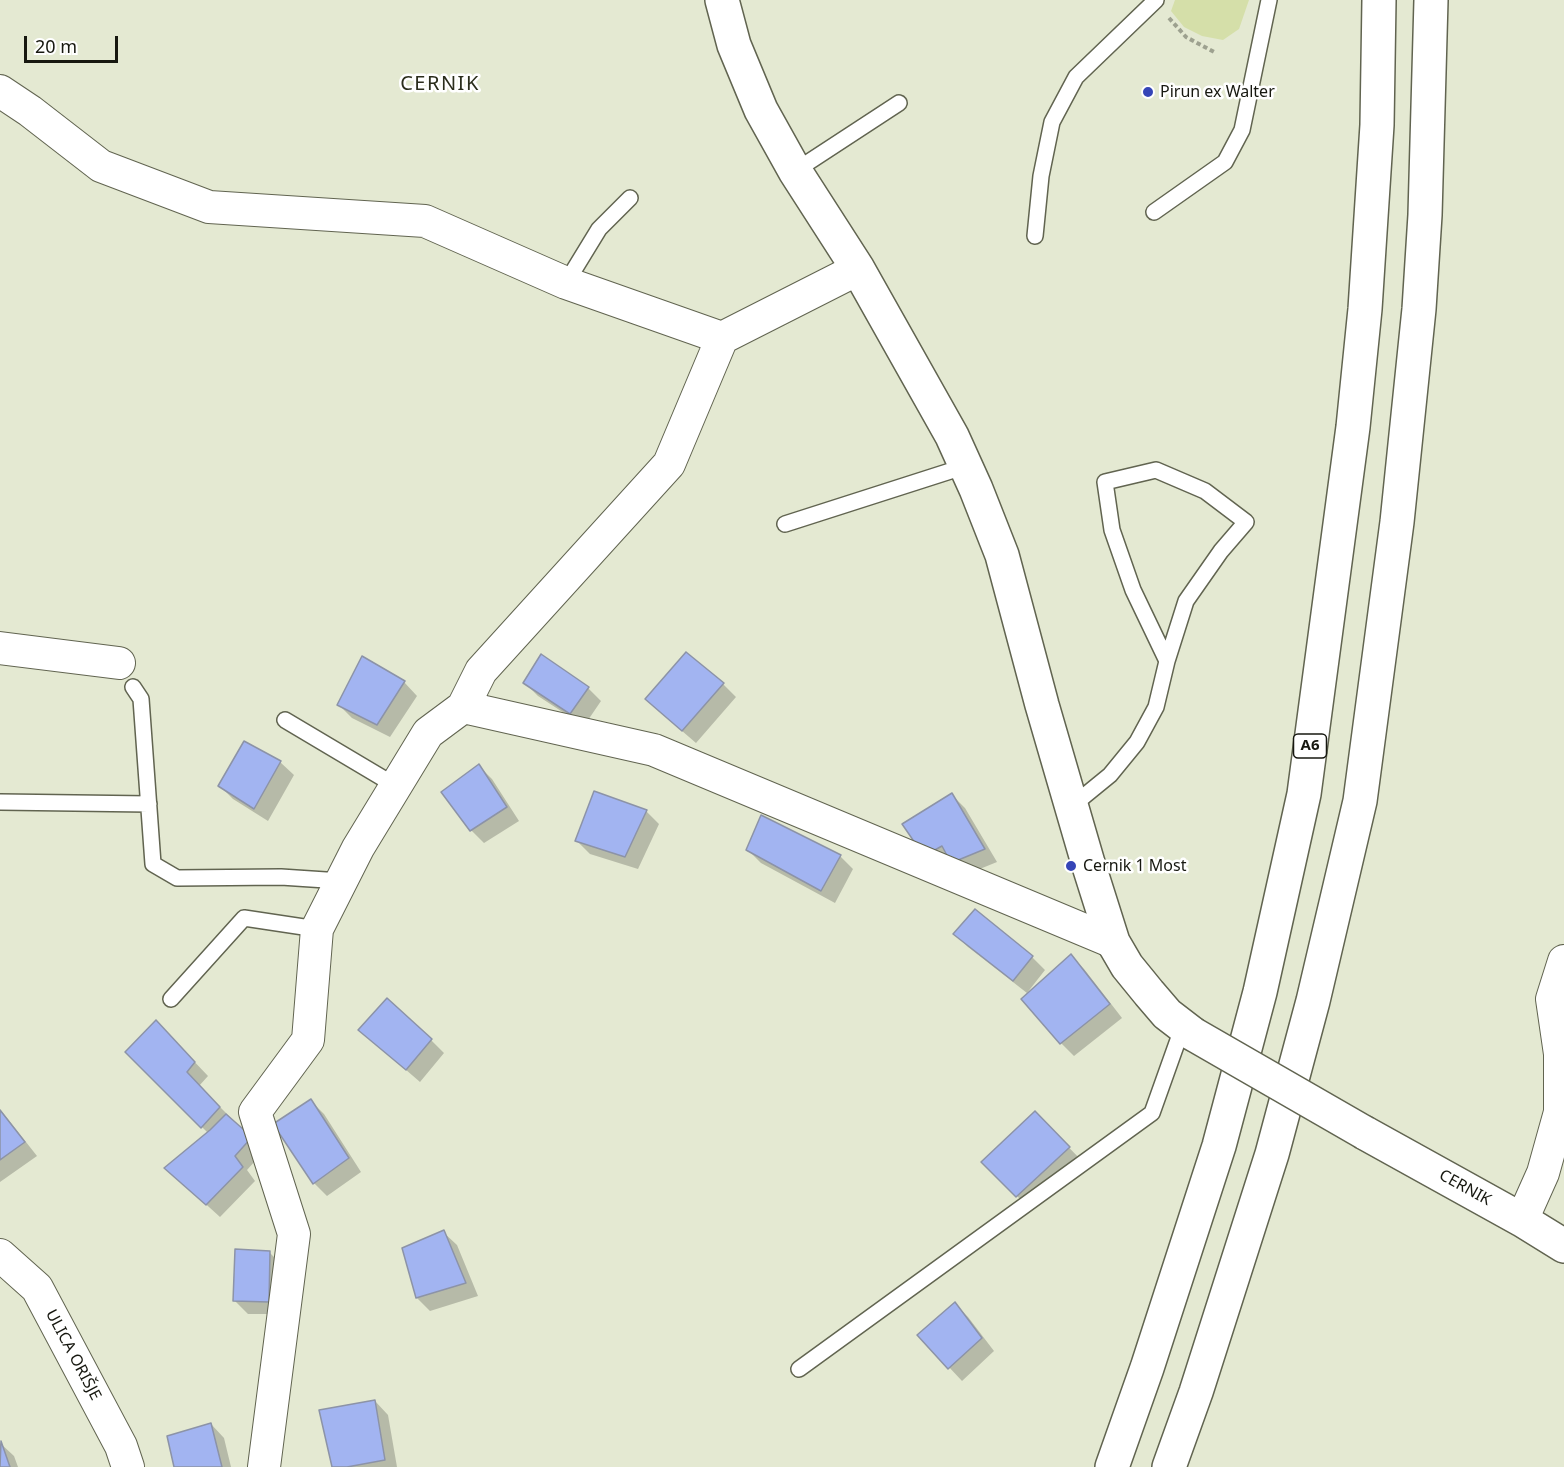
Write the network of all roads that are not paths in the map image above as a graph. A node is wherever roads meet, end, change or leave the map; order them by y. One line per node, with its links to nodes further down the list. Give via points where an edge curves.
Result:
1 (722, 0): 8 (main road, CERNIK, via 734,45 761,110)
2 (1269, 0): 10 (lane, via 1242,129 1225,162)
3 (1379, 0): 38 (main road, A6, via 1377,124 1365,309 1304,794 1260,992 1219,1146)
4 (1431, 0): 39 (main road, via 1419,309 1397,522 1360,801 1272,1154)
5 (1160, 5): 11 (lane, via 1076,77 1052,122)
6 (0, 91): 13 (street, via 101,166 209,207 425,221)
7 (899, 103): 8 (lane)
8 (795, 171): 12 (main road, CERNIK)
9 (630, 198): 13 (lane, via 599,229)
10 (1155, 212)
11 (1035, 236)
12 (858, 268): 14 (street); 15 (main road, CERNIK)
13 (566, 283): 14 (street)
14 (722, 338): 20 (street, via 669,464 481,671)
15 (966, 466): 16 (lane); 25 (main road, CERNIK, via 1002,555)
16 (785, 524)
17 (0, 648): 19 (street)
18 (1167, 661): 18 (lane, via 1186,601 1246,522 1205,491 1156,470 1105,482 1112,530 1133,590); 25 (lane, via 1156,707 1137,742 1110,775)
19 (126, 675): 24 (lane, via 141,699)
20 (463, 707): 22 (street, via 428,733); 28 (street, via 654,750)
21 (285, 720): 22 (lane)
22 (396, 786): 26 (street)
23 (0, 802): 24 (lane)
24 (149, 804): 26 (lane, via 153,864 177,878)
25 (1072, 806): 28 (main road, CERNIK)
26 (341, 881): 27 (street)
27 (317, 928): 30 (lane, via 244,918); 37 (street, via 308,1040 255,1112 294,1234)
28 (1113, 942): 31 (main road, CERNIK, via 1149,993)
29 (1564, 961): 32 (street, via 1552,999 1560,1054 1560,1112 1543,1173)
30 (171, 999)
31 (1188, 1030): 32 (main road, CERNIK, bridge); 35 (lane, via 1152,1113)
32 (1522, 1220): 33 (main road, CERNIK)
33 (1564, 1246)
34 (0, 1255): 36 (street, ULICA ORIŠJE, via 37,1288 121,1446)
35 (799, 1369)
36 (128, 1467)
37 (264, 1467)
38 (1112, 1467)
39 (1170, 1467)

